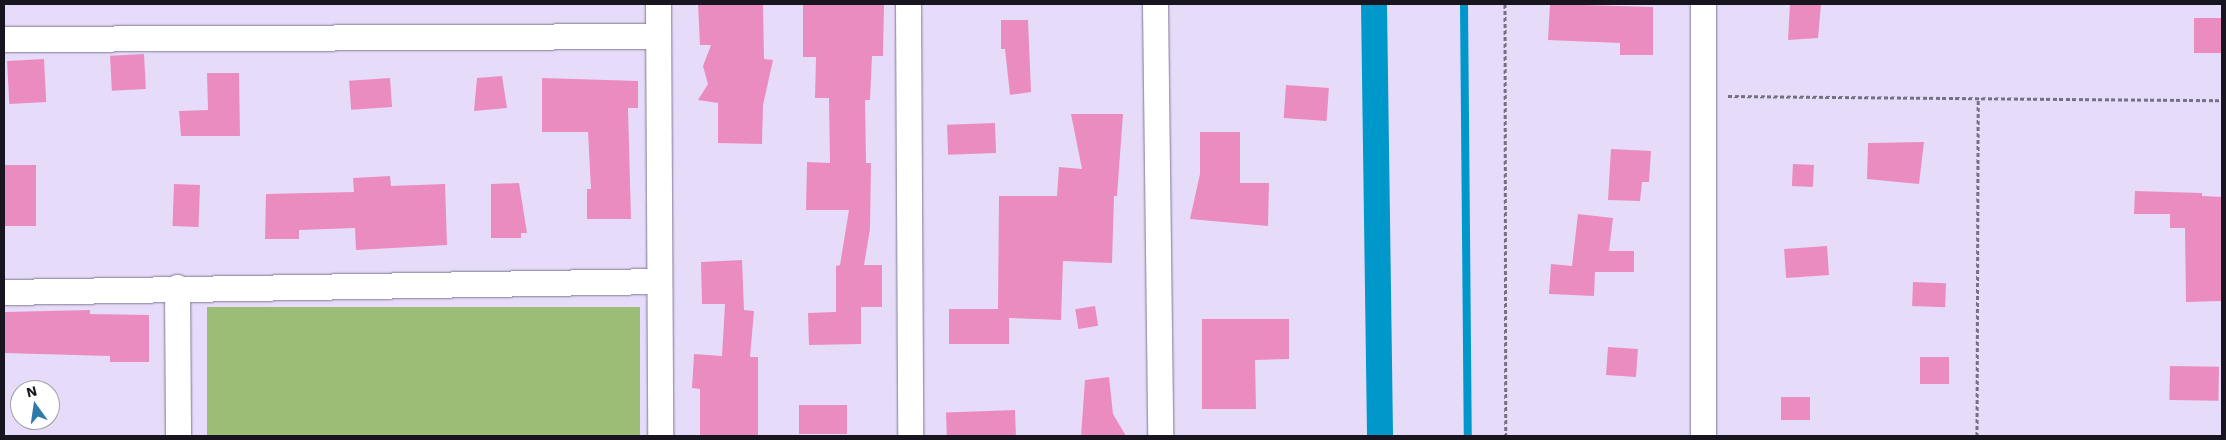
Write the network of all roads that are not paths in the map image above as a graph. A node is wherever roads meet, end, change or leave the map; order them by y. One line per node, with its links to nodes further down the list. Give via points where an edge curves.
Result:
1 (658, 4): 5 (street)
2 (908, 4): 12 (street)
3 (1155, 4): 13 (street)
4 (1703, 4): 14 (street)
5 (658, 36): 6 (street); 7 (street)
6 (4, 39)
7 (659, 281): 8 (street); 11 (street)
8 (177, 287): 9 (street); 10 (street)
9 (4, 292)
10 (178, 436)
11 (660, 436)
12 (910, 436)
13 (1160, 436)
14 (1703, 436)

